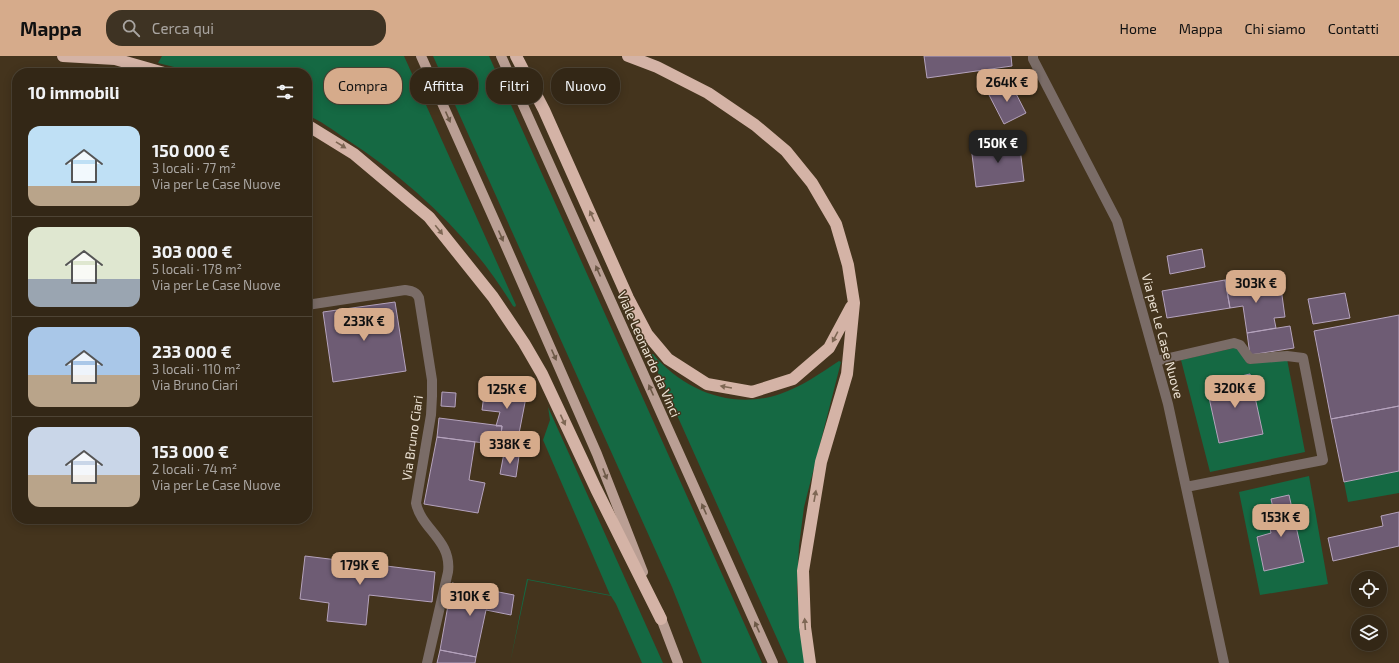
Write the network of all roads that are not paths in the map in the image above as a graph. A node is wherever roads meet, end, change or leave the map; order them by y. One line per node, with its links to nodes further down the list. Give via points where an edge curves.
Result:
1 (63, 56): 7 (highway, via 115,59)
2 (421, 56): 13 (main road, one-way to 13, via 597,454)
3 (501, 56): 16 (main road, Viale Leonardo da Vinci, one-way to 3)
4 (516, 56): 9 (highway, one-way to 4, via 829,348 793,379 752,392 707,384 668,359 647,334 628,298 544,110)
5 (628, 56): 9 (highway, via 658,67 708,93 755,125 786,151 812,183 836,224 848,265)
6 (1033, 56): 11 (street, Via per Le Case Nuove, via 1118,221)
7 (146, 68)
8 (312, 128): 13 (highway, one-way to 13, via 354,154 429,217 493,297 542,374)
9 (854, 303): 17 (highway, one-way to 9, via 805,627 803,571 821,462 847,374)
10 (312, 305): 14 (street, Via Bruno Ciari, via 404,290 414,291 419,298 432,380 432,396 416,503 421,515 446,552 449,563)
11 (1156, 361): 12 (street, Via per Le Case Nuove); 12 (street, via 1234,343 1240,345 1250,359 1287,356 1304,358 1323,460)
12 (1186, 487): 18 (street, Via per Le Case Nuove)
13 (661, 619): 15 (main road)
14 (427, 663)
15 (678, 663)
16 (773, 663)
17 (810, 663)
18 (1224, 663)

